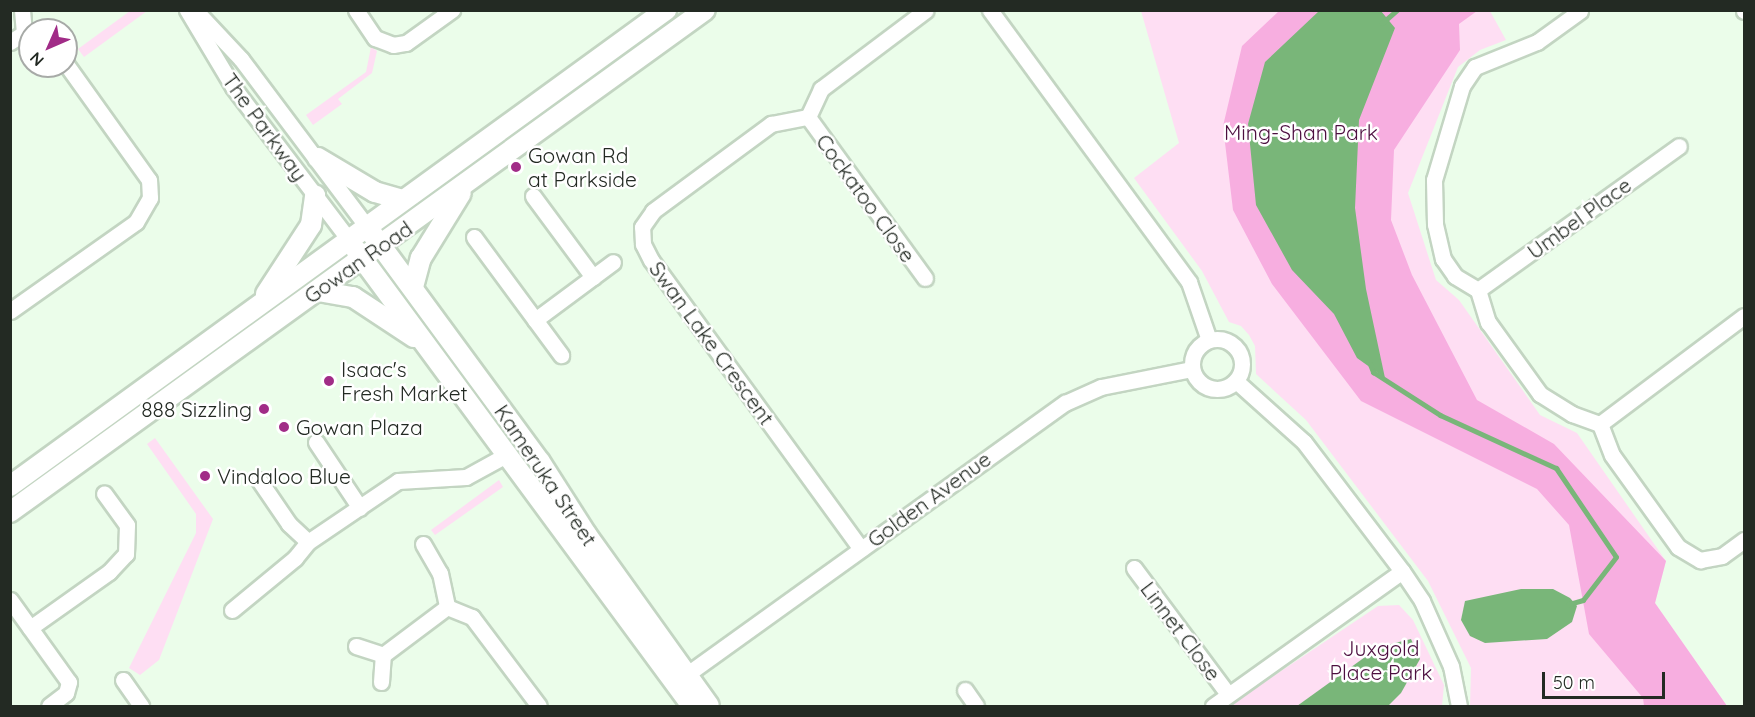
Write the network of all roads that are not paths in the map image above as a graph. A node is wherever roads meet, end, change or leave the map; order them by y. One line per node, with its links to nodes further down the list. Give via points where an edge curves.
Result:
1 (187, 10): 15 (street, The Parkway, via 233,87)
2 (195, 10): 13 (street, The Parkway, via 241,59)
3 (356, 10): 4 (street, via 375,38 393,45 406,43)
4 (452, 10)
5 (666, 10): 17 (main road, Gowan Road)
6 (705, 10): 14 (main road, Gowan Road)
7 (926, 10): 11 (street, via 821,89)
8 (990, 10): 33 (street, via 1189,282)
9 (1580, 11): 27 (street, via 1537,42 1475,67 1462,87 1434,180 1435,224 1443,259 1455,276)
10 (76, 78): 30 (street, via 148,180 150,198 136,222)
11 (808, 117): 25 (street, Cockatoo Close); 50 (street, Swan Lake Crescent, via 771,124 653,211 642,227 643,244)
12 (1679, 146): 27 (street, Umbel Place)
13 (318, 158): 17 (main road, via 375,192); 18 (street, The Parkway)
14 (466, 186): 21 (main road, Gowan Road); 26 (main road, via 422,258)
15 (315, 195): 20 (street, The Parkway); 29 (main road, via 311,225)
16 (533, 196): 24 (street)
17 (403, 200): 18 (main road, Gowan Road)
18 (368, 227): 20 (main road, Gowan Road); 21 (main road, Kameruka Street)
19 (474, 237): 32 (street)
20 (349, 240): 22 (main road, Kameruka Street); 29 (main road, Gowan Road)
21 (381, 245): 22 (main road, Gowan Road); 26 (main road, Kameruka Street)
22 (362, 259): 28 (main road, Gowan Road); 34 (main road, Kameruka Street)
23 (613, 262): 24 (street)
24 (593, 277): 32 (street)
25 (925, 278)
26 (413, 287): 40 (main road, Kameruka Street)
27 (1478, 290): 38 (street, via 1488,322 1540,394 1572,414)
28 (318, 291): 34 (main road, via 353,297); 46 (main road, Gowan Road)
29 (260, 304): 43 (main road, Gowan Road)
30 (10, 311)
31 (1744, 316): 38 (street)
32 (535, 320): 35 (street)
33 (1209, 340): 36 (street, via 1193,354); 37 (street, via 1225,340 1238,350 1242,366)
34 (426, 346): 41 (main road, Kameruka Street)
35 (561, 355)
36 (1192, 369): 37 (street, via 1207,387 1222,389); 50 (street, Golden Avenue, via 1101,387 1065,403)
37 (1236, 381): 52 (street, via 1304,442)
38 (1600, 424): 47 (street, via 1612,455 1678,547 1700,560 1722,556)
39 (315, 442): 45 (street)
40 (526, 442): 41 (main road); 59 (main road, Kameruka Street)
41 (506, 455): 45 (street, via 466,477 398,481); 67 (main road, Kameruka Street)
42 (259, 480): 48 (street, via 289,524)
43 (10, 486)
44 (105, 493): 56 (street, via 127,525 126,554 109,572)
45 (360, 508): 48 (street)
46 (10, 512)
47 (1744, 540)
48 (308, 542): 55 (street, via 295,558)
49 (423, 544): 54 (street, via 440,573)
50 (861, 549): 59 (street, Golden Avenue)
51 (1134, 568): 63 (street, Linnet Close)
52 (1402, 571): 63 (street); 71 (street, via 1422,601 1451,666)
53 (10, 600): 56 (street)
54 (447, 607): 58 (street); 66 (street, via 472,617)
55 (232, 610)
56 (30, 628): 64 (street, via 69,682 66,693)
57 (356, 646): 58 (street)
58 (383, 654): 61 (street)
59 (686, 675): 68 (main road, Kameruka Street)
60 (123, 680): 65 (street)
61 (381, 682)
62 (965, 690): 69 (street)
63 (1228, 694): 70 (street)
64 (49, 706)
65 (141, 706)
66 (539, 706)
67 (692, 706)
68 (709, 706)
69 (976, 706)
70 (1213, 706)
71 (1459, 706)

